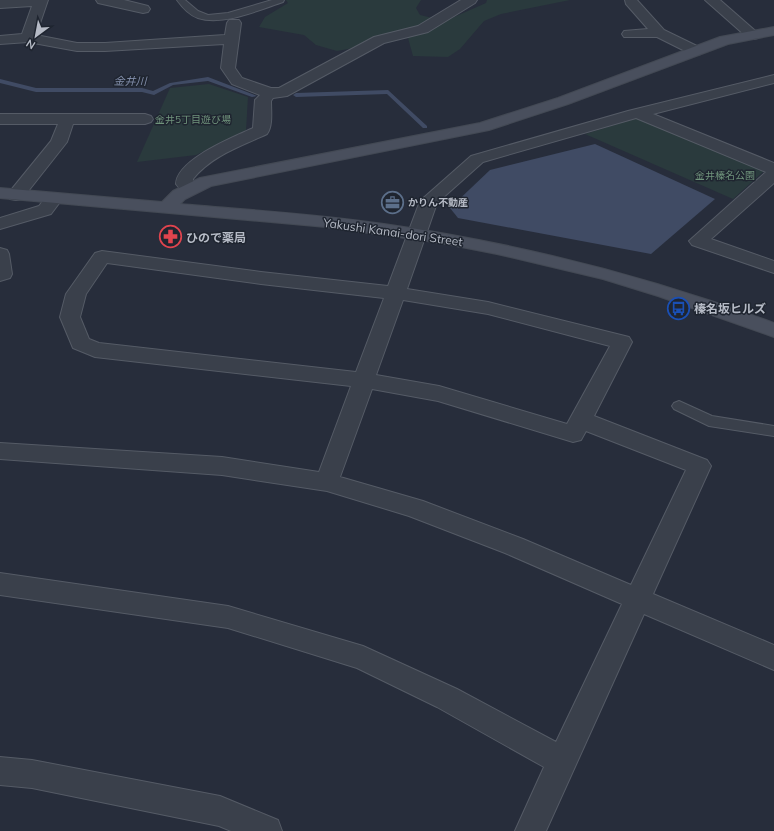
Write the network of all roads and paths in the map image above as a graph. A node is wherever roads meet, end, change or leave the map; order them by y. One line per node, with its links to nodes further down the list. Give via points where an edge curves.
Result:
1 (103, 0): 9 (street)
2 (181, 0): 10 (lane, via 201,16)
3 (280, 0): 10 (lane)
4 (470, 0): 20 (street, via 423,29 379,40 282,93)
5 (712, 0): 14 (street)
6 (40, 1): 8 (street); 15 (street)
7 (631, 1): 12 (street)
8 (0, 4)
9 (143, 9)
10 (234, 19): 16 (street)
11 (774, 31): 14 (street)
12 (659, 33): 13 (street); 18 (street)
13 (629, 34)
14 (752, 35): 18 (street, via 726,40)
15 (28, 38): 16 (street, via 77,47); 17 (street)
16 (232, 39): 20 (street, via 228,68 237,81)
17 (0, 40)
18 (696, 51): 27 (street, via 563,101 483,127 216,180)
19 (774, 79): 21 (street)
20 (269, 93): 27 (street, via 263,100 261,131 204,159 184,179)
21 (638, 113): 25 (street); 32 (street, via 477,158 429,201)
22 (145, 118): 24 (street)
23 (0, 119): 24 (street)
24 (67, 119): 28 (street, via 59,142)
25 (774, 169)
26 (774, 174): 34 (street, via 698,241)
27 (190, 188): 30 (street)
28 (8, 194): 29 (street, Yakushi Kanai-dori Street)
29 (54, 198): 30 (street, Yakushi Kanai-dori Street); 31 (street, via 45,210)
30 (166, 208): 32 (street, Yakushi Kanai-dori Street, via 326,222)
31 (0, 224)
32 (416, 234): 36 (street); 37 (street, Yakushi Kanai-dori Street, via 567,263 651,287)
33 (0, 254): 35 (street, via 3,274)
34 (774, 267)
35 (0, 275)
36 (395, 293): 38 (street); 38 (street, via 102,257 76,294 70,317 80,343 94,350); 40 (street, via 488,308 622,342)
37 (774, 330)
38 (364, 380): 40 (street, via 439,394 573,434); 43 (street)
39 (679, 406): 41 (lane, via 709,421)
40 (581, 420): 45 (street, via 700,466)
41 (774, 431)
42 (0, 451): 43 (street, via 222,466)
43 (327, 482): 45 (street, via 415,508)
44 (0, 584): 47 (street, via 228,617 363,658 447,698)
45 (637, 598): 46 (street); 47 (street)
46 (774, 658)
47 (562, 761): 50 (street)
48 (0, 771): 49 (street, via 32,774 220,811)
49 (267, 831)
50 (530, 831)

